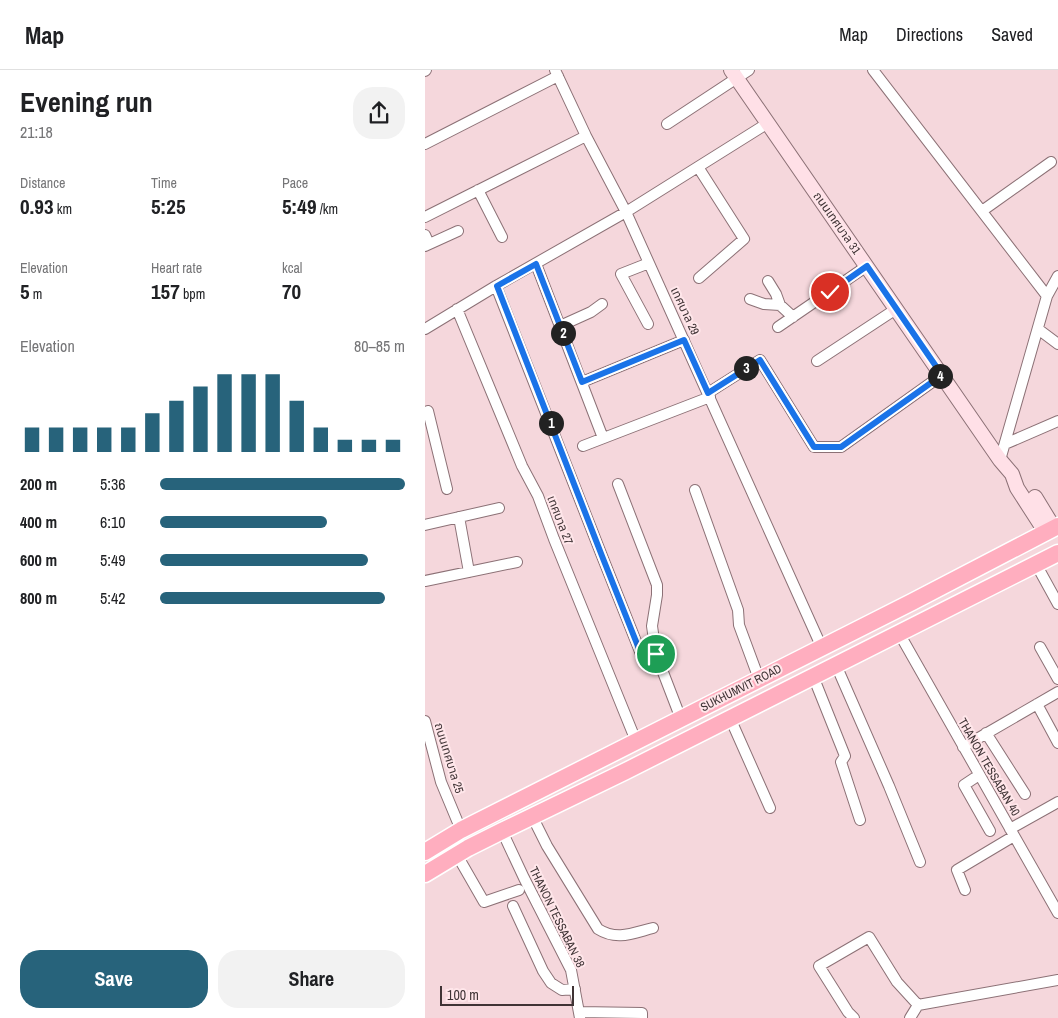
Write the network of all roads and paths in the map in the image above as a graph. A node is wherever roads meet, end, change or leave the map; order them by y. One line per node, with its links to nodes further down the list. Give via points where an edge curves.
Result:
1 (749, 70): 4 (street)
2 (873, 70): 12 (street)
3 (556, 73): 7 (street, เทศบาล 29); 8 (street)
4 (734, 74): 5 (street); 6 (main road, ถนนเทศบาล 31)
5 (667, 124)
6 (768, 124): 10 (street); 20 (main road, ถนนเทศบาล 31)
7 (586, 136): 11 (street); 13 (street, เทศบาล 29)
8 (425, 144)
9 (1051, 162): 12 (street)
10 (698, 167): 13 (street); 22 (street, via 744,239)
11 (478, 190): 14 (street); 16 (street)
12 (981, 211): 25 (street)
13 (626, 212): 18 (street, เทศบาล 29); 19 (street)
14 (425, 217)
15 (458, 231): 17 (street)
16 (502, 236)
17 (426, 241)
18 (649, 263): 32 (street, via 621,274); 37 (street, เทศบาล 29)
19 (536, 264): 24 (street); 33 (street)
20 (867, 266): 30 (main road, ถนนเทศบาล 31); 31 (street)
21 (1058, 276): 25 (street)
22 (699, 278)
23 (768, 281): 28 (street)
24 (497, 286): 29 (street); 65 (street, via 643,659)
25 (1047, 296): 36 (street)
26 (750, 299): 28 (street)
27 (601, 304): 33 (street)
28 (780, 305): 31 (street)
29 (457, 310): 35 (street); 76 (street, เทศบาล 27, via 522,466 538,496)
30 (897, 310): 39 (street); 40 (main road, ถนนเทศบาล 31)
31 (793, 317): 34 (street)
32 (648, 324)
33 (560, 326): 41 (street)
34 (778, 327)
35 (425, 329)
36 (1038, 329): 38 (street); 46 (street)
37 (684, 340): 41 (street); 42 (street, เทศบาล 29)
38 (1058, 344)
39 (817, 361)
40 (942, 375): 42 (street, via 841,447 814,447 760,360); 48 (main road, ถนนเทศบาล 31)
41 (582, 382): 45 (street)
42 (709, 395): 45 (street); 64 (street, เทศบาล 29)
43 (425, 413): 50 (street, via 428,412)
44 (1057, 423): 46 (street)
45 (603, 438): 47 (street)
46 (1005, 444): 48 (street)
47 (583, 446)
48 (1000, 460): 55 (main road, ถนนเทศบาล 31, via 1012,474 1026,483)
49 (618, 484): 65 (street, via 657,585 652,626)
50 (447, 489)
51 (695, 490): 68 (street)
52 (499, 508): 53 (street)
53 (459, 517): 54 (street); 59 (street)
54 (425, 525)
55 (1054, 530): 56 (highway); 64 (highway, SUKHUMVIT ROAD)
56 (1058, 552): 58 (highway, SUKHUMVIT ROAD)
57 (517, 562): 59 (street)
58 (1036, 564): 61 (street); 62 (highway, SUKHUMVIT ROAD)
59 (469, 572): 60 (street)
60 (425, 581)
61 (1058, 604)
62 (899, 633): 66 (highway, SUKHUMVIT ROAD); 78 (street, THANON TESSABAN 40)
63 (1040, 647): 69 (street)
64 (821, 648): 68 (highway, SUKHUMVIT ROAD)
65 (656, 654): 73 (street)
66 (836, 664): 67 (highway, SUKHUMVIT ROAD); 91 (street)
67 (813, 676): 72 (highway, SUKHUMVIT ROAD); 84 (street, via 845,756 841,762)
68 (759, 679): 73 (highway, SUKHUMVIT ROAD)
69 (1058, 679)
70 (1058, 692): 71 (street)
71 (1037, 704): 75 (street); 77 (street)
72 (730, 718): 82 (street); 83 (highway, SUKHUMVIT ROAD)
73 (681, 719): 76 (highway, SUKHUMVIT ROAD)
74 (425, 721): 85 (street, ถนนเทศบาล 25, via 441,782)
75 (987, 733): 78 (street); 80 (street)
76 (637, 741): 85 (highway, SUKHUMVIT ROAD)
77 (1058, 743)
78 (963, 747): 79 (street, THANON TESSABAN 40)
79 (979, 775): 87 (street, via 964,784); 88 (street, THANON TESSABAN 40)
80 (1025, 794)
81 (1058, 802): 88 (street)
82 (770, 808)
83 (532, 816): 86 (highway, SUKHUMVIT ROAD); 97 (street, via 598,929 619,936)
84 (860, 820)
85 (461, 830): 89 (highway); 90 (highway, SUKHUMVIT ROAD)
86 (502, 831): 89 (highway, SUKHUMVIT ROAD); 99 (street, THANON TESSABAN 38, via 571,970)
87 (989, 831)
88 (1012, 833): 94 (street, via 957,870); 96 (street, THANON TESSABAN 40)
89 (463, 851): 92 (highway, SUKHUMVIT ROAD); 93 (street, via 484,902)
90 (425, 852)
91 (920, 862)
92 (425, 874)
93 (519, 890)
94 (965, 890)
95 (513, 906): 99 (street, via 551,983 562,990)
96 (1058, 913)
97 (653, 928)
98 (1058, 980): 100 (street)
99 (575, 988): 101 (street, THANON TESSABAN 38)
100 (918, 1005): 103 (street, via 897,982 869,937 819,966); 104 (street)
101 (579, 1015): 102 (street, via 642,1013)
102 (642, 1018)
103 (854, 1018)
104 (910, 1018)

